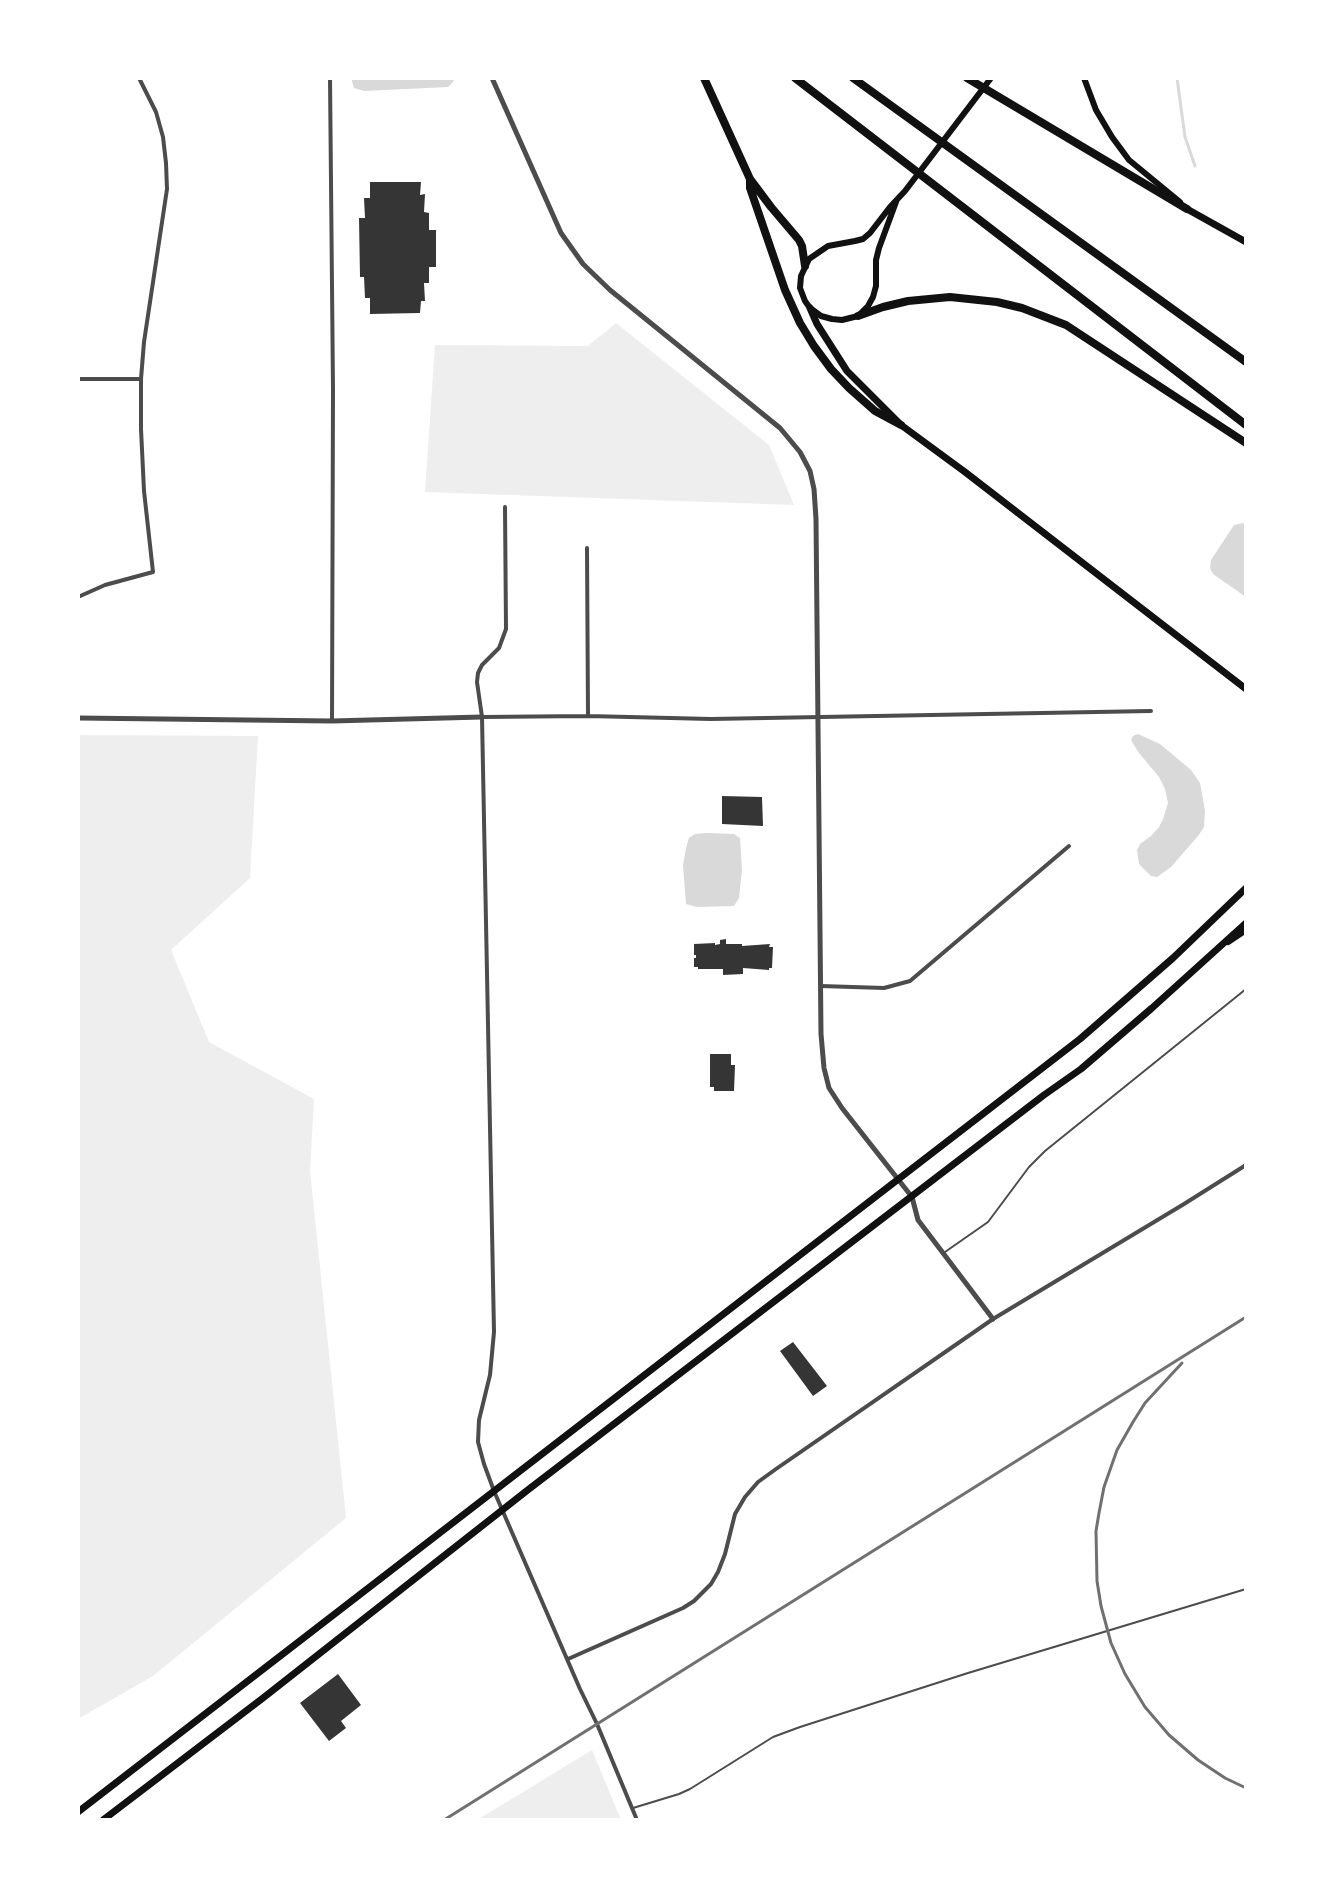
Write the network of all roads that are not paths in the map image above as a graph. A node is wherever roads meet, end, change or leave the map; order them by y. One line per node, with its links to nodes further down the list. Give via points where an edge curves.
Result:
1 (139, 78): 19 (street, via 156,112 166,163)
2 (330, 78): 32 (street)
3 (492, 78): 31 (street, via 561,233 583,264 780,428 810,471 816,519)
4 (704, 78): 10 (highway)
5 (795, 78): 21 (highway)
6 (853, 78): 17 (highway)
7 (967, 78): 12 (highway)
8 (991, 78): 11 (main road)
9 (1084, 78): 12 (main road, via 1096,110 1129,160)
10 (750, 179): 14 (highway, via 799,240); 20 (highway, via 785,290 814,346 849,388 875,411)
11 (896, 202): 14 (main road, via 863,239 820,249); 16 (main road, via 876,260 873,297)
12 (1187, 209): 13 (main road)
13 (1246, 242)
14 (804, 266): 15 (main road, via 800,288)
15 (810, 308): 16 (main road, via 832,320); 20 (main road, via 847,371)
16 (858, 316): 22 (highway, via 928,298 971,298 1047,316 1073,329)
17 (1246, 362)
18 (78, 379): 19 (street)
19 (141, 379): 25 (street, via 144,491 153,572)
20 (901, 425): 26 (main road)
21 (1246, 425)
22 (1246, 443)
23 (505, 507): 29 (street, via 506,629 499,648 478,673)
24 (587, 548): 28 (street)
25 (78, 597)
26 (1246, 689)
27 (1151, 711): 31 (street)
28 (588, 716): 29 (street); 31 (street)
29 (482, 717): 32 (street); 45 (street, via 494,1332 478,1435)
30 (78, 718): 32 (street)
31 (817, 718): 38 (street)
32 (332, 721)
33 (1069, 846): 38 (street, via 910,981 884,988)
34 (1246, 888): 41 (main road, via 1080,1039)
35 (1246, 922): 37 (main road)
36 (1246, 929): 37 (highway)
37 (1227, 941): 42 (main road, via 1081,1069)
38 (820, 986): 41 (street, via 824,1068 829,1088)
39 (1246, 989): 43 (lane, via 1045,1151 988,1222)
40 (1246, 1165): 44 (street)
41 (897, 1180): 42 (street); 45 (main road)
42 (912, 1197): 43 (street, via 918,1220); 46 (main road)
43 (944, 1253): 44 (street)
44 (993, 1318): 48 (street, via 758,1482 735,1514 718,1572 694,1601)
45 (494, 1491): 46 (street); 50 (main road)
46 (503, 1509): 48 (street); 51 (main road)
47 (1246, 1589): 49 (lane, via 800,1726 773,1737 690,1789)
48 (568, 1659): 49 (street)
49 (633, 1808): 52 (street)
50 (78, 1812)
51 (104, 1820)
52 (637, 1820)

